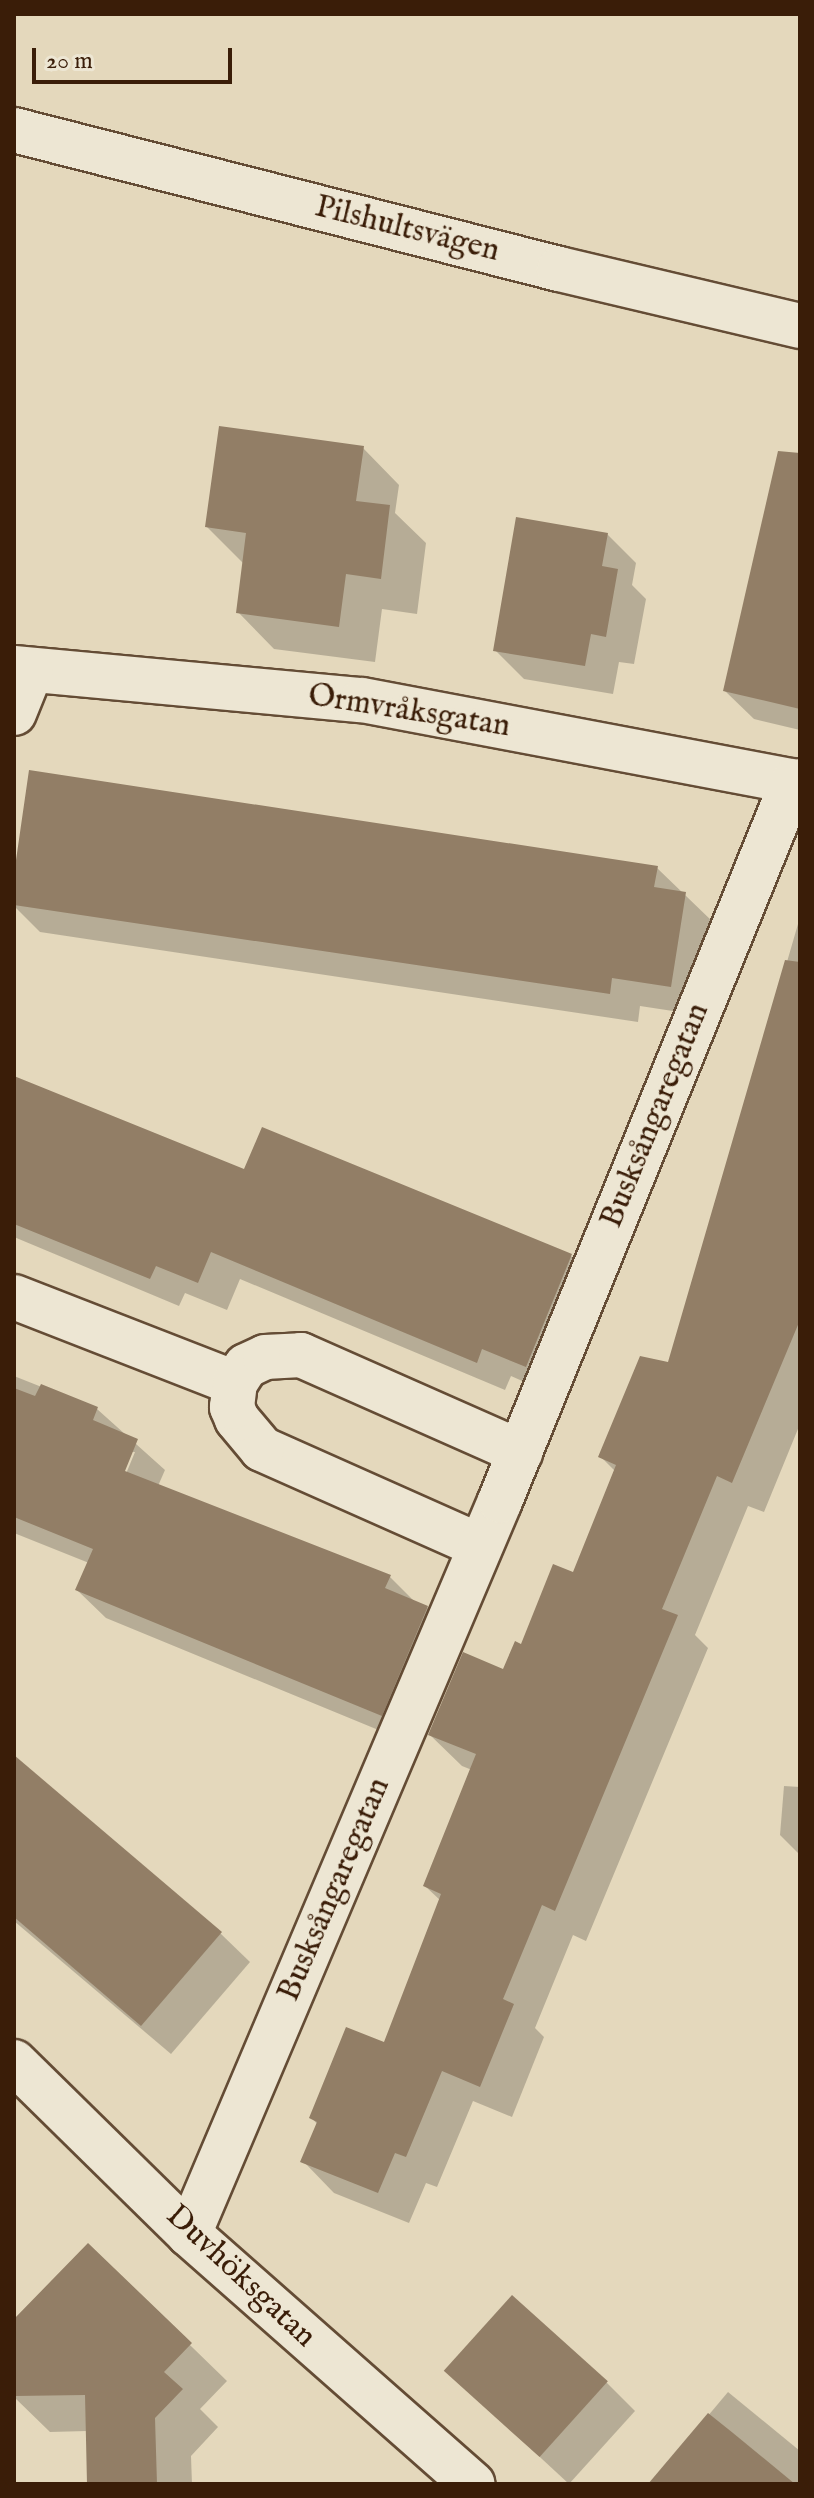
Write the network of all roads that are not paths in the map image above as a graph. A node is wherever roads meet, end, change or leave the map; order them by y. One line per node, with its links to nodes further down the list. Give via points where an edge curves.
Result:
1 (14, 130): 2 (street, Pilshultsvägen)
2 (800, 326)
3 (23, 670): 4 (street); 5 (street, Ormvråksgatan, via 362,700)
4 (14, 713)
5 (796, 782): 8 (street, Busksångaregatan)
6 (14, 1297): 7 (street)
7 (235, 1383): 8 (street, via 256,1360 277,1353 301,1355); 9 (street, via 232,1407 262,1449)
8 (520, 1452): 9 (street, Busksångaregatan)
9 (480, 1546): 11 (street, Busksångaregatan)
10 (14, 2062): 11 (street, Duvhöksgatan)
11 (189, 2234): 12 (street, Duvhöksgatan)
12 (473, 2484)

